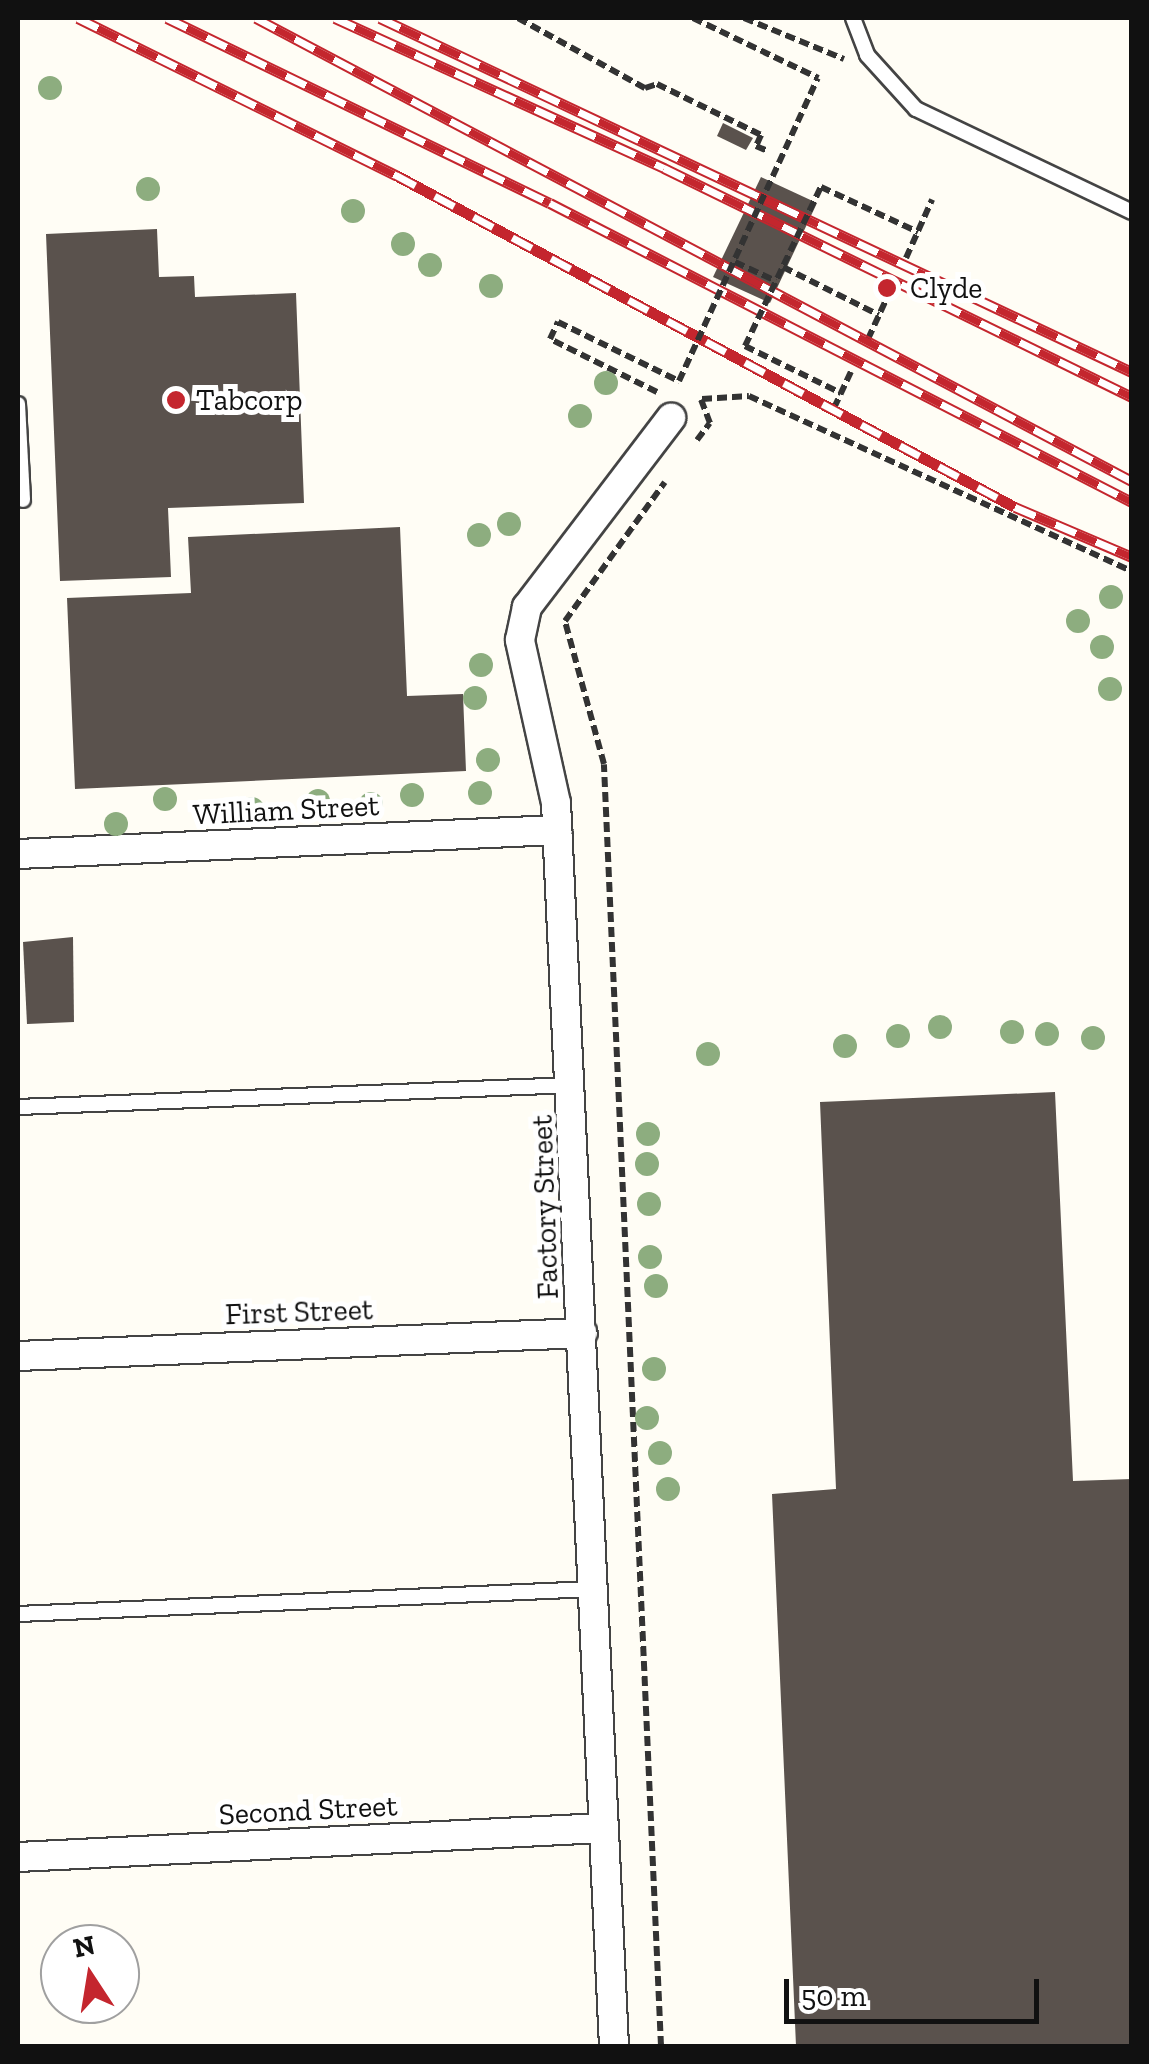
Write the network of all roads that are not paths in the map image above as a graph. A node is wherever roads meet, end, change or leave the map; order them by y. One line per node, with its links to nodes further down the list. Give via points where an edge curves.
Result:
1 (853, 18): 2 (lane, via 867,54 916,110)
2 (1132, 212)
3 (18, 404): 5 (lane)
4 (676, 411): 6 (street, Factory Street, via 521,623)
5 (24, 500)
6 (558, 830): 7 (street, William Street); 8 (street, Factory Street)
7 (18, 854)
8 (573, 1085): 9 (lane); 10 (street, Factory Street)
9 (18, 1107)
10 (583, 1332): 11 (street, First Street); 12 (street, Factory Street)
11 (18, 1356)
12 (592, 1589): 13 (lane); 14 (street, Factory Street)
13 (18, 1614)
14 (602, 1828): 15 (street, Second Street); 16 (street, Factory Street)
15 (18, 1856)
16 (614, 2046)

